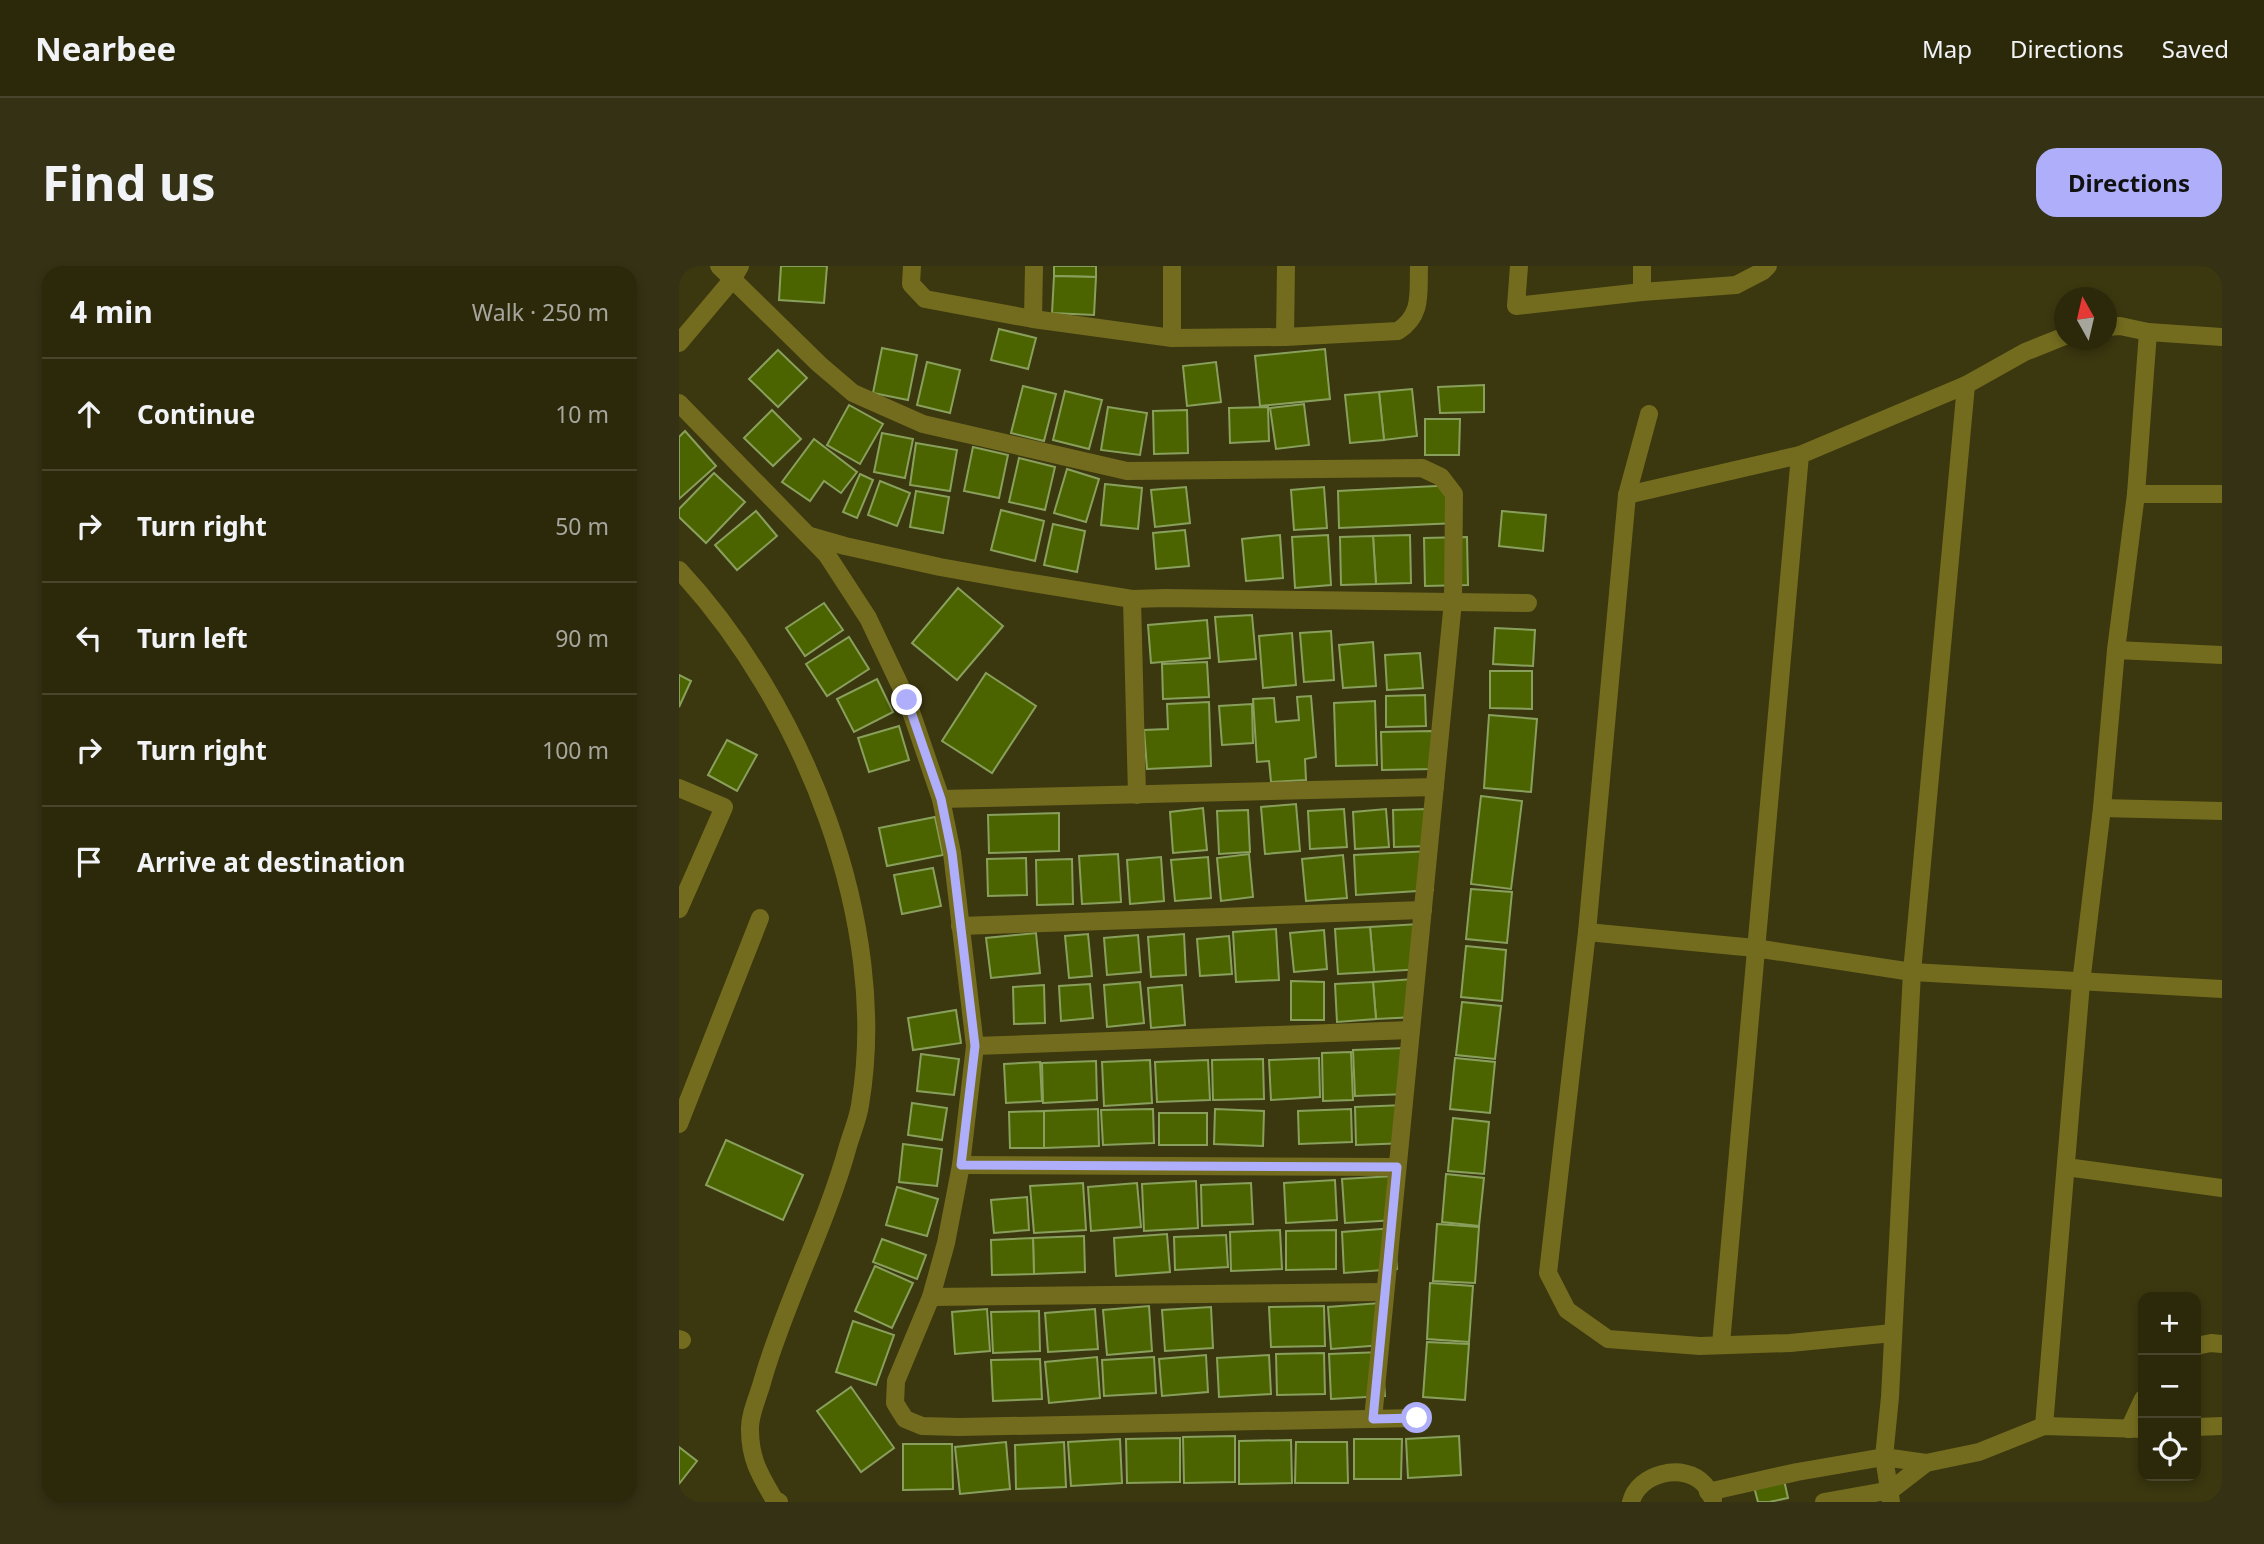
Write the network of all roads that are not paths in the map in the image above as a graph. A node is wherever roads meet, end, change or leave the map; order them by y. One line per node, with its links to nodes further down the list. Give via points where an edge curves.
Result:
1 (719, 266): 10 (street)
2 (912, 266): 12 (street, via 911,284 925,299)
3 (1034, 266): 12 (street)
4 (1173, 266): 17 (street)
5 (1286, 266): 15 (street)
6 (1419, 266): 15 (street, via 1418,306 1411,323 1398,331)
7 (1519, 266): 11 (street, via 1516,306)
8 (1642, 266): 11 (street)
9 (1768, 266): 11 (street, via 1736,285)
10 (736, 273): 19 (street); 30 (street, via 819,364 853,393 923,424 1127,471 1422,468 1441,477 1454,494)
11 (1642, 292)
12 (1033, 319): 17 (street)
13 (2117, 326): 14 (street)
14 (2148, 332): 16 (street); 24 (street)
15 (1285, 337): 17 (street)
16 (2222, 337)
17 (1172, 338)
18 (2054, 340): 20 (street)
19 (679, 343)
20 (1966, 385): 23 (street); 46 (street)
21 (679, 403): 27 (street)
22 (1649, 414): 26 (street)
23 (1800, 455): 26 (street); 45 (street)
24 (2136, 494): 25 (street); 32 (street)
25 (2222, 494)
26 (1627, 495): 44 (street)
27 (808, 535): 29 (street, via 940,567); 37 (street, via 827,555 868,618 907,700)
28 (679, 570): 72 (street, via 750,660 799,747 836,840 855,915 867,1013 860,1105 837,1185 770,1357 749,1429 755,1467)
29 (1132, 599): 30 (street); 36 (street)
30 (1453, 601): 31 (street); 34 (street)
31 (1528, 603)
32 (2116, 650): 33 (street); 38 (street)
33 (2222, 655)
34 (1435, 787): 36 (street); 41 (street)
35 (679, 788): 40 (street, via 724,807)
36 (1137, 795): 37 (street)
37 (941, 799): 43 (street)
38 (2102, 808): 39 (street); 47 (street)
39 (2222, 811)
40 (679, 909)
41 (1423, 910): 43 (street); 49 (street)
42 (760, 918): 51 (street)
43 (960, 926): 50 (street)
44 (1587, 932): 45 (street); 59 (street, via 1548,1273 1567,1310 1608,1339)
45 (1755, 948): 46 (street); 59 (street)
46 (1912, 972): 47 (street); 58 (street)
47 (2081, 983): 48 (street); 54 (street)
48 (2222, 989)
49 (1411, 1030): 50 (street); 53 (street)
50 (975, 1046): 52 (street)
51 (679, 1124)
52 (961, 1165): 53 (street); 57 (street, via 947,1243)
53 (1397, 1167): 56 (street)
54 (2066, 1167): 55 (street); 64 (street)
55 (2222, 1188)
56 (1385, 1292): 57 (street); 63 (street)
57 (931, 1297): 63 (street, via 896,1381 895,1403 905,1419 922,1426)
58 (1893, 1333): 59 (street); 68 (street)
59 (1721, 1344)
60 (2222, 1344): 61 (street)
61 (2201, 1345)
62 (1417, 1418): 63 (street)
63 (1373, 1419)
64 (2045, 1426): 67 (street); 69 (street, via 1979,1452)
65 (2222, 1426): 66 (street)
66 (2201, 1427)
67 (2136, 1429)
68 (1884, 1457): 69 (street); 70 (street); 71 (street, via 1797,1472)
69 (1926, 1463): 70 (street)
70 (1891, 1496): 74 (street)
71 (1711, 1497): 73 (street, via 1703,1483 1680,1472 1650,1477)
72 (779, 1502)
73 (1631, 1502)
74 (1824, 1502)

